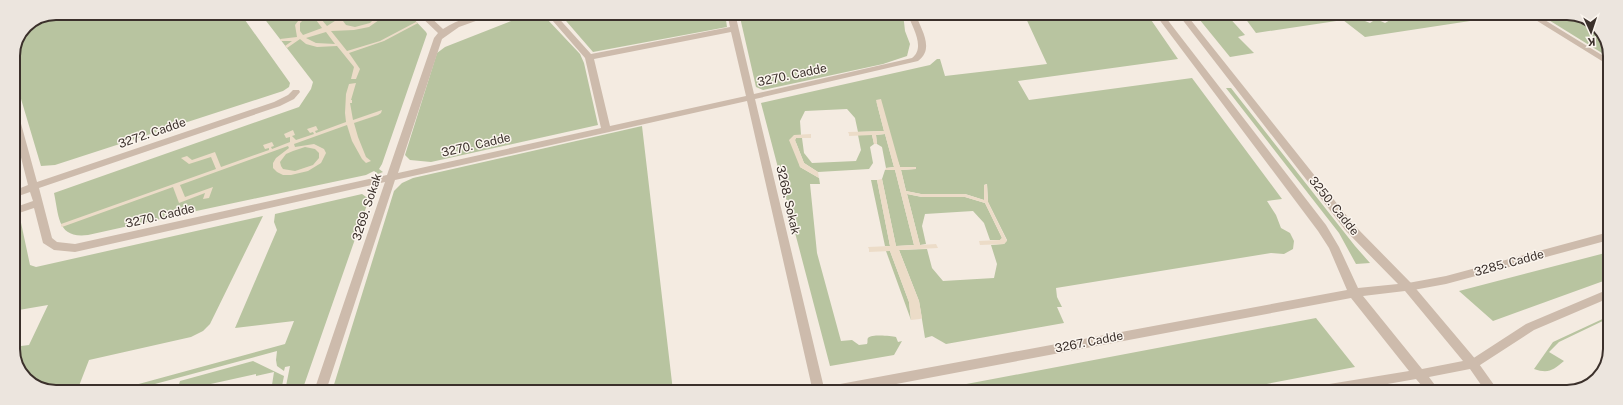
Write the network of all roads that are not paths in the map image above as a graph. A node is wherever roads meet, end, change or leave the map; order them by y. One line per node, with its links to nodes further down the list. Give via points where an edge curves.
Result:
1 (428, 20): 10 (street)
2 (476, 20): 10 (street)
3 (556, 20): 11 (street)
4 (732, 20): 9 (street, 3268. Sokak)
5 (913, 20): 14 (street, 3270. Cadde, via 923,44 921,55 916,60)
6 (1164, 20): 24 (street, 3250. Cadde, via 1322,228 1334,247)
7 (1187, 20): 23 (street, 3250. Cadde, via 1350,228)
8 (1540, 20): 12 (street)
9 (734, 29): 11 (street); 14 (street, 3268. Sokak)
10 (442, 33): 17 (street, 3269. Sokak, via 436,43)
11 (589, 57): 15 (street)
12 (1603, 60)
13 (296, 92): 18 (street, 3272. Cadde, via 277,104)
14 (750, 98): 15 (street, 3270. Cadde); 29 (street, 3268. Sokak)
15 (606, 130): 17 (street, 3270. Cadde)
16 (20, 135): 18 (street, 3270. Cadde)
17 (391, 178): 20 (street, 3270. Cadde, via 75,248 60,248 50,244); 28 (street, 3269. Sokak)
18 (34, 187): 19 (street, 3272. Cadde); 20 (street, 3270. Cadde)
19 (20, 192)
20 (38, 203): 21 (street)
21 (20, 209)
22 (1603, 238): 23 (street, 3285. Cadde, via 1446,280)
23 (1408, 287): 24 (street, 3285. Cadde); 26 (street, 3250. Cadde)
24 (1354, 293): 27 (street, 3250. Cadde); 30 (street, 3267. Cadde)
25 (1603, 296): 26 (street, via 1530,327)
26 (1473, 364): 27 (street); 33 (street, 3250. Cadde)
27 (1419, 374): 31 (street); 32 (street, 3250. Cadde)
28 (322, 385)
29 (817, 385)
30 (861, 385)
31 (1353, 385)
32 (1428, 385)
33 (1488, 385)

